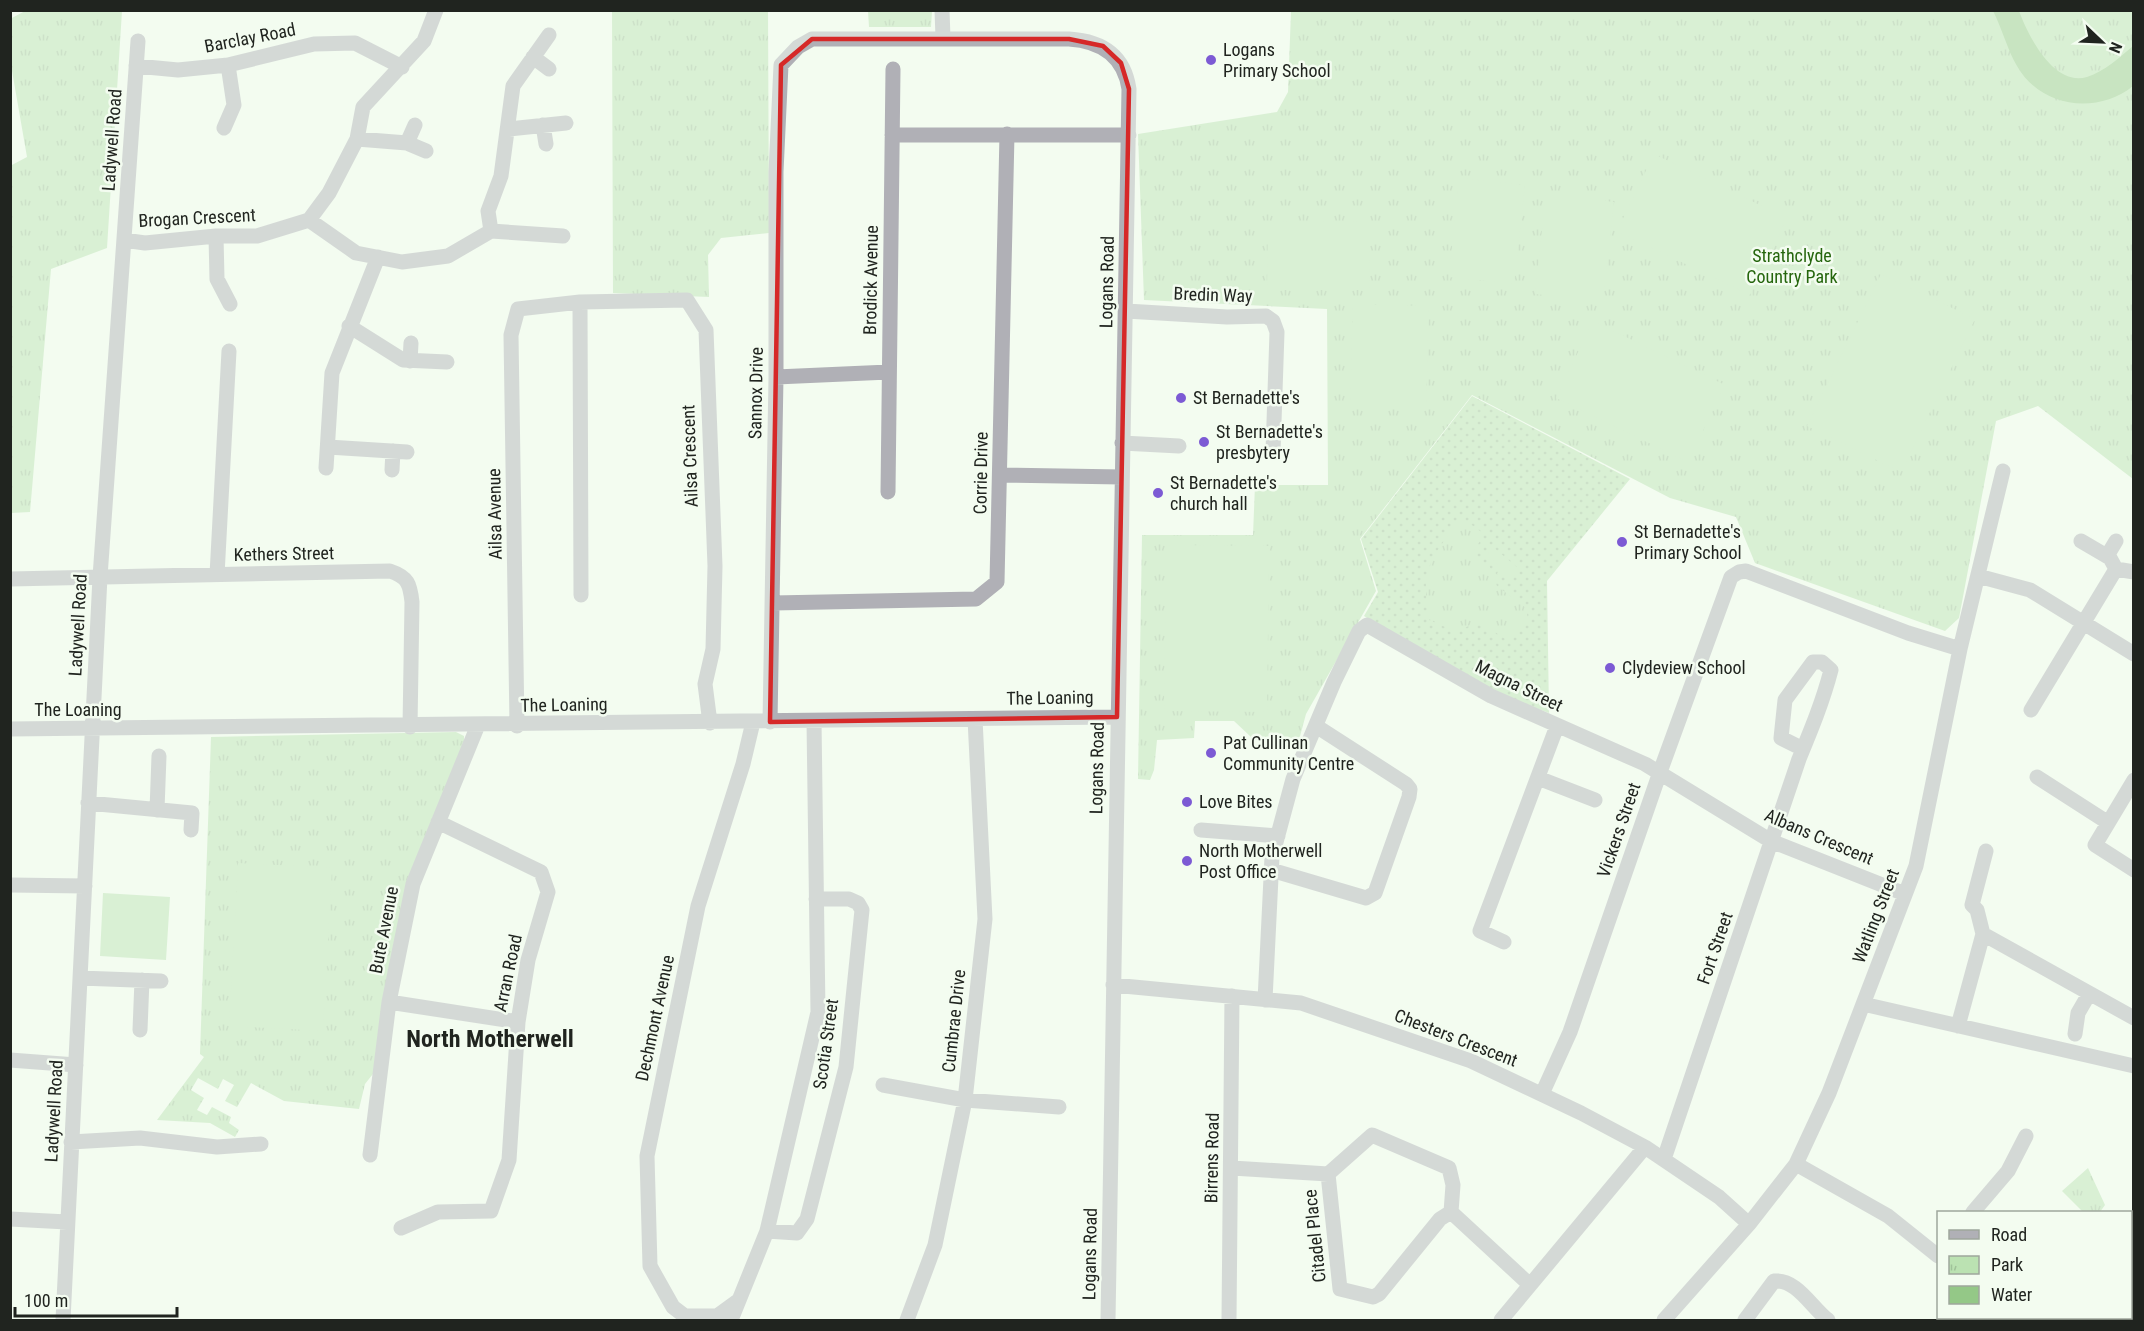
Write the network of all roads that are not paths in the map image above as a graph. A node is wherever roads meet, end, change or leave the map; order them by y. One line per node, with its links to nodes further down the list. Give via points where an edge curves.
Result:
1 (436, 10): 9 (street, via 424,41)
2 (942, 10): 4 (street)
3 (549, 35): 6 (street)
4 (943, 38): 19 (street, Logans Road, via 1084,40 1103,46 1125,73); 40 (street, Sannox Drive, via 812,39 781,65 776,172)
5 (138, 41): 8 (street, Ladywell Road)
6 (533, 57): 10 (street); 16 (street, via 513,86)
7 (228, 65): 8 (street, Barclay Road, via 178,70); 9 (street, Barclay Road, via 314,45 355,43); 15 (street, via 234,105)
8 (136, 66): 28 (street, Ladywell Road)
9 (402, 67): 20 (street, via 363,107)
10 (549, 69)
11 (892, 69): 18 (street, Brodick Avenue)
12 (566, 123): 14 (street)
13 (415, 125): 21 (street)
14 (543, 125): 16 (street); 22 (street)
15 (224, 128)
16 (508, 129): 25 (street, via 501,176 488,212)
17 (1007, 134): 18 (street); 19 (street); 48 (street, Corrie Drive)
18 (892, 135): 39 (street, Brodick Avenue)
19 (1129, 135): 33 (street, Logans Road)
20 (357, 139): 21 (street); 24 (street, via 329,194)
21 (406, 143): 23 (street)
22 (546, 144)
23 (426, 151)
24 (309, 220): 26 (street, Brogan Crescent, via 257,236); 29 (street, via 356,253)
25 (491, 231): 27 (street); 29 (street, via 448,256 402,262)
26 (216, 236): 28 (street, Brogan Crescent, via 145,243); 31 (street, via 217,279)
27 (563, 236)
28 (124, 240): 58 (street, Ladywell Road)
29 (378, 257): 34 (street)
30 (580, 302): 32 (street, Ailsa Crescent); 60 (street); 71 (street, Ailsa Crescent, via 687,300 706,330 715,566 713,649 705,684)
31 (231, 304)
32 (524, 307): 73 (street, Ailsa Avenue, via 518,309 512,335)
33 (1126, 311): 41 (street, Logans Road); 44 (street, Bredin Way, via 1266,316 1273,321 1277,332)
34 (349, 326): 37 (street); 43 (street, via 332,373)
35 (411, 343): 37 (street)
36 (229, 351): 56 (street)
37 (410, 361): 38 (street)
38 (447, 363)
39 (889, 372): 40 (street); 50 (street, Brodick Avenue)
40 (776, 377): 61 (street, Sannox Drive)
41 (1122, 443): 42 (street); 49 (street, Logans Road)
42 (1179, 446)
43 (328, 447): 45 (street); 46 (street, via 400,452)
44 (1273, 452)
45 (326, 468)
46 (392, 470)
47 (2002, 471): 57 (street, Watling Street)
48 (1000, 475): 49 (street); 61 (street, Corrie Drive, via 998,582 976,599)
49 (1122, 477): 66 (street, Logans Road)
50 (888, 492)
51 (2081, 541): 53 (street)
52 (2116, 541): 53 (street)
53 (2107, 556): 54 (street)
54 (2116, 569): 55 (street); 62 (street)
55 (2133, 572)
56 (217, 575): 58 (street, Kethers Street); 76 (street, Kethers Street, via 390,571 403,575 410,585 412,602)
57 (1978, 576): 62 (street, via 2030,590); 63 (street, Watling Street)
58 (100, 577): 59 (street, Kethers Street); 78 (street, Ladywell Road)
59 (10, 579)
60 (581, 595)
61 (773, 603): 69 (street, Sannox Drive)
62 (2085, 624): 64 (street); 65 (street)
63 (1960, 649): 81 (street, Vickers Street, via 1739,572 1731,577); 99 (street, Watling Street, via 1924,832)
64 (2133, 654)
65 (2031, 710)
66 (1117, 717): 67 (street, The Loaning); 106 (street, Logans Road)
67 (975, 719): 70 (street, The Loaning); 122 (street, Cumbrae Drive, via 985,919)
68 (753, 722): 69 (street, The Loaning); 71 (street, The Loaning); 143 (street, Dechmont Avenue, via 698,906 647,1156 650,1266 673,1307)
69 (770, 722): 70 (street, The Loaning)
70 (814, 722): 100 (street, Scotia Street)
71 (710, 723): 73 (street, The Loaning)
72 (478, 725): 73 (street, The Loaning); 76 (street, The Loaning); 88 (street, Bute Avenue)
73 (517, 726)
74 (1316, 726): 75 (street, Magna Street, via 1359,631 1367,625 1491,696); 92 (street, via 1293,779); 95 (street, via 1406,784 1409,797 1375,893 1366,898)
75 (1557, 726): 81 (street, Magna Street); 83 (street)
76 (410, 727): 78 (street, The Loaning)
77 (10, 729): 78 (street, The Loaning)
78 (92, 729): 86 (street, Ladywell Road)
79 (1803, 749): 79 (street, Fort Street, via 1781,738 1785,700 1813,662 1822,662 1831,670); 93 (street, Fort Street)
80 (159, 756): 87 (street)
81 (1660, 772): 93 (street, Albans Crescent); 121 (street, Vickers Street, via 1570,1032)
82 (2037, 777): 89 (street)
83 (1538, 778): 85 (street); 102 (street, via 1480,931)
84 (2133, 780): 89 (street)
85 (1595, 800)
86 (88, 802): 87 (street); 98 (street, Ladywell Road)
87 (157, 810): 90 (street, via 192,813)
88 (438, 822): 110 (street, Bute Avenue, via 413,884); 113 (street, Arran Road, via 542,872 548,892 528,960)
89 (2107, 822): 96 (street, via 2095,845)
90 (191, 830)
91 (1201, 830): 92 (street)
92 (1278, 836): 95 (street)
93 (1771, 841): 99 (street, Albans Crescent); 129 (street, Fort Street)
94 (1986, 851): 101 (street, via 1972,905)
95 (1271, 870): 109 (street)
96 (2133, 870)
97 (10, 885): 98 (street)
98 (85, 886): 103 (street, Ladywell Road)
99 (1905, 894): 111 (street, Watling Street)
100 (816, 899): 139 (street, Scotia Street, via 818,1012); 139 (street, Scotia Street, via 849,899 862,910 846,1067 807,1219 797,1233)
101 (1983, 934): 107 (street); 114 (street)
102 (1504, 942)
103 (80, 978): 104 (street); 118 (street, Ladywell Road)
104 (142, 980): 105 (street); 115 (street)
105 (161, 981)
106 (1113, 985): 108 (street, Chesters Crescent); 147 (street, Logans Road)
107 (2089, 994): 112 (street); 116 (street, via 2078,1013)
108 (1232, 996): 109 (street, Chesters Crescent); 131 (street, Birrens Road)
109 (1264, 999): 121 (street, Chesters Crescent, via 1301,1003 1437,1049)
110 (389, 1002): 113 (street); 128 (street, Bute Avenue)
111 (1863, 1004): 114 (street); 130 (street, Watling Street, via 1829,1093)
112 (2133, 1018)
113 (518, 1022): 138 (street, Arran Road, via 509,1160 491,1211 438,1212)
114 (1958, 1026): 119 (street)
115 (140, 1030)
116 (2075, 1034)
117 (10, 1060): 118 (street)
118 (76, 1065): 125 (street, Ladywell Road)
119 (2133, 1066)
120 (884, 1085): 122 (street)
121 (1542, 1094): 127 (street, Chesters Crescent)
122 (965, 1100): 123 (street); 146 (street, Cumbrae Drive, via 934,1245)
123 (1059, 1107)
124 (2026, 1136): 133 (street, via 2008,1171)
125 (71, 1142): 126 (street, via 140,1138 217,1147); 136 (street, Ladywell Road)
126 (261, 1144)
127 (1645, 1147): 129 (street, Chesters Crescent); 141 (street)
128 (370, 1155)
129 (1664, 1160): 137 (street, Chesters Crescent, via 1719,1197)
130 (1796, 1164): 137 (street, Watling Street); 140 (street, via 1888,1216)
131 (1232, 1168): 132 (street, Citadel Place); 148 (street, Birrens Road)
132 (1328, 1174): 134 (street, Citadel Place, via 1372,1135 1449,1168 1453,1185); 134 (street, Citadel Place, via 1340,1289 1373,1297 1379,1294 1440,1219)
133 (1974, 1211)
134 (1451, 1212): 141 (street)
135 (10, 1219): 136 (street)
136 (67, 1222): 144 (street, Ladywell Road)
137 (1749, 1224): 150 (street, Watling Street)
138 (401, 1228)
139 (767, 1231): 142 (street, Scotia Street)
140 (1937, 1254)
141 (1530, 1285): 149 (street)
142 (742, 1298): 143 (street, Dechmont Avenue, via 717,1316); 145 (street, Scotia Street)
143 (688, 1318)
144 (63, 1320)
145 (731, 1320)
146 (907, 1320)
147 (1108, 1320)
148 (1229, 1320)
149 (1501, 1320)
150 (1664, 1320)
151 (1745, 1320): 152 (street, via 1774,1281 1780,1280 1790,1283)
152 (1828, 1320)

